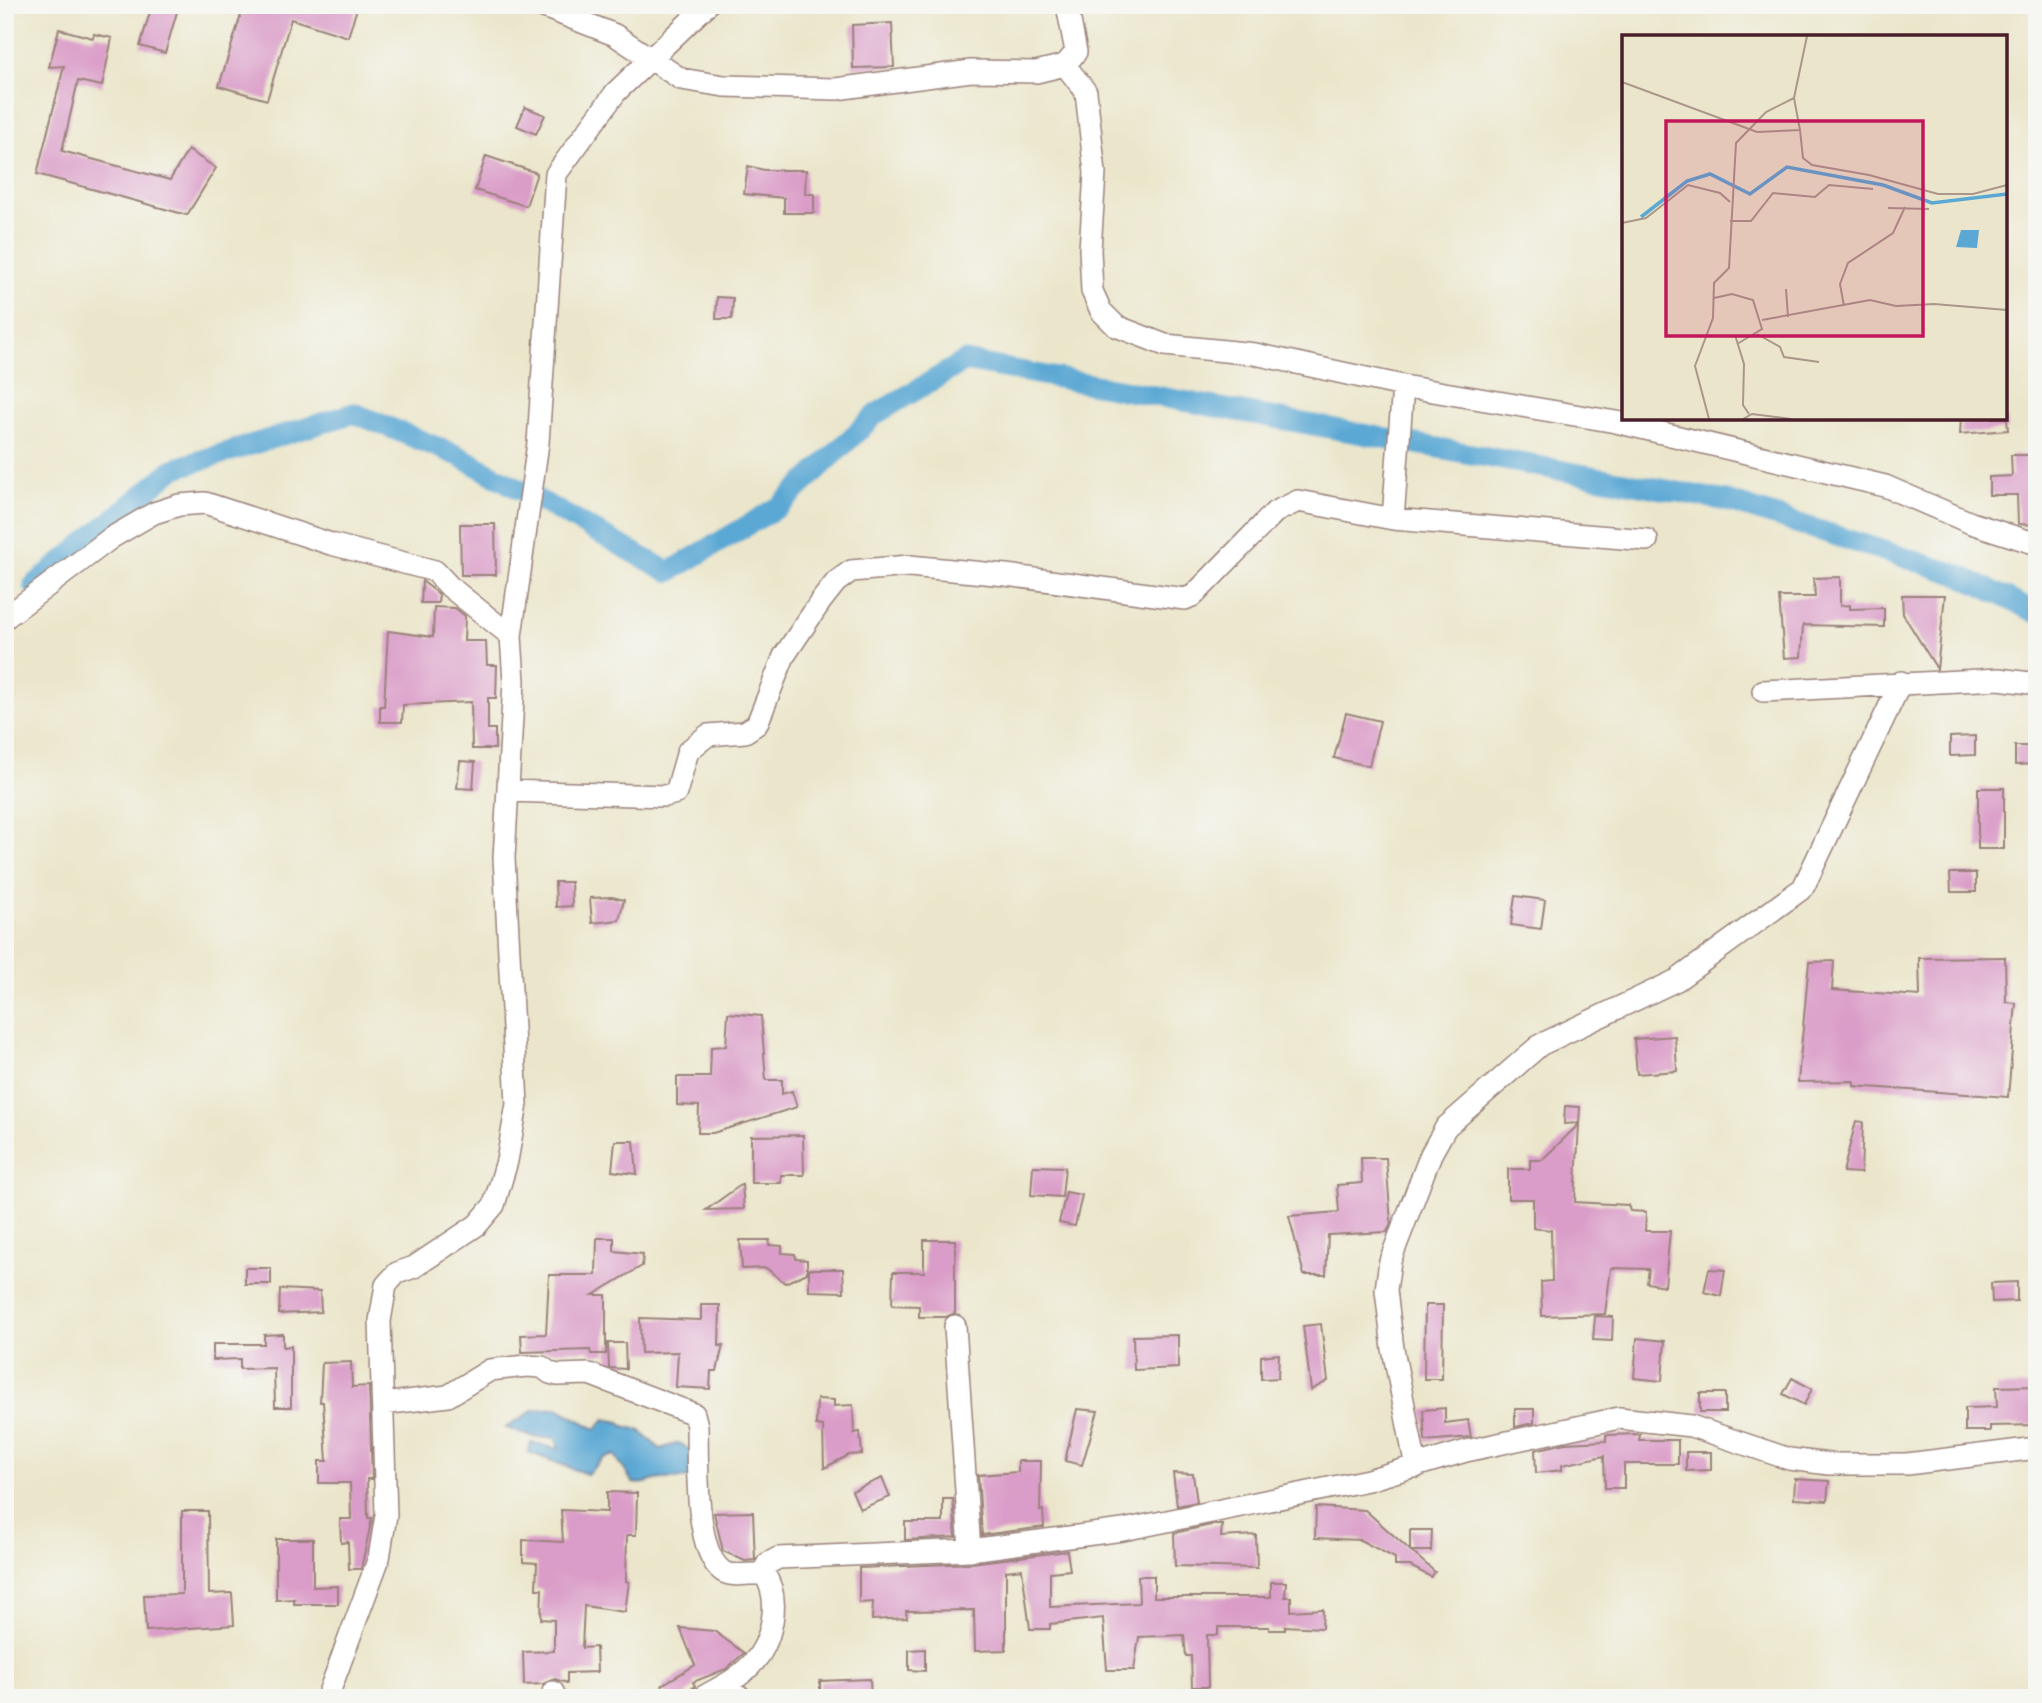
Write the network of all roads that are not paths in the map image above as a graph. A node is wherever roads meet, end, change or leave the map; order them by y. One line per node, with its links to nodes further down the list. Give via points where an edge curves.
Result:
1 (539, 5): 4 (street, via 615,34)
2 (707, 5): 4 (street)
3 (1067, 5): 5 (street, via 1076,52)
4 (652, 57): 5 (street, via 660,68 681,79 723,86 805,89 867,87 971,71 1037,72); 11 (street, via 616,92 556,174 538,443)
5 (1065, 65): 6 (street, via 1086,92 1088,105 1095,173 1092,291 1101,311 1116,326 1165,345 1255,354)
6 (1404, 386): 7 (street); 9 (street, via 1616,422 1885,486 1971,523)
7 (1394, 519): 8 (street); 15 (street, via 1298,501 1275,512 1185,599 909,566 851,571 821,601 784,656 757,724 745,732 708,735 688,751 676,793)
8 (1647, 540)
9 (2037, 544)
10 (5, 618): 11 (street, via 143,519 179,505 205,503 331,544 435,571)
11 (511, 636): 15 (street, via 514,682)
12 (1902, 682): 13 (street, via 2000,679); 14 (street); 19 (street, via 1803,888 1677,980 1540,1045 1446,1127 1390,1261 1386,1290)
13 (2037, 684)
14 (1763, 691)
15 (508, 792): 17 (street, via 505,859 517,1104 507,1161 494,1205 477,1225 414,1268 397,1273 386,1285 380,1321)
16 (955, 1326): 20 (street)
17 (383, 1404): 21 (street, via 448,1396 490,1370 526,1366 558,1375 589,1374 694,1414 701,1528 715,1561 728,1573); 23 (street, via 386,1515 379,1558)
18 (2037, 1448): 19 (street, via 1908,1464 1829,1464 1789,1459 1691,1426 1619,1418 1466,1451)
19 (1416, 1467): 20 (street, via 1123,1531)
20 (970, 1550): 21 (street, via 778,1558 767,1564)
21 (764, 1574): 22 (street, via 774,1605 763,1649 753,1664)
22 (710, 1693): 24 (street)
23 (327, 1698)
24 (742, 1698)

